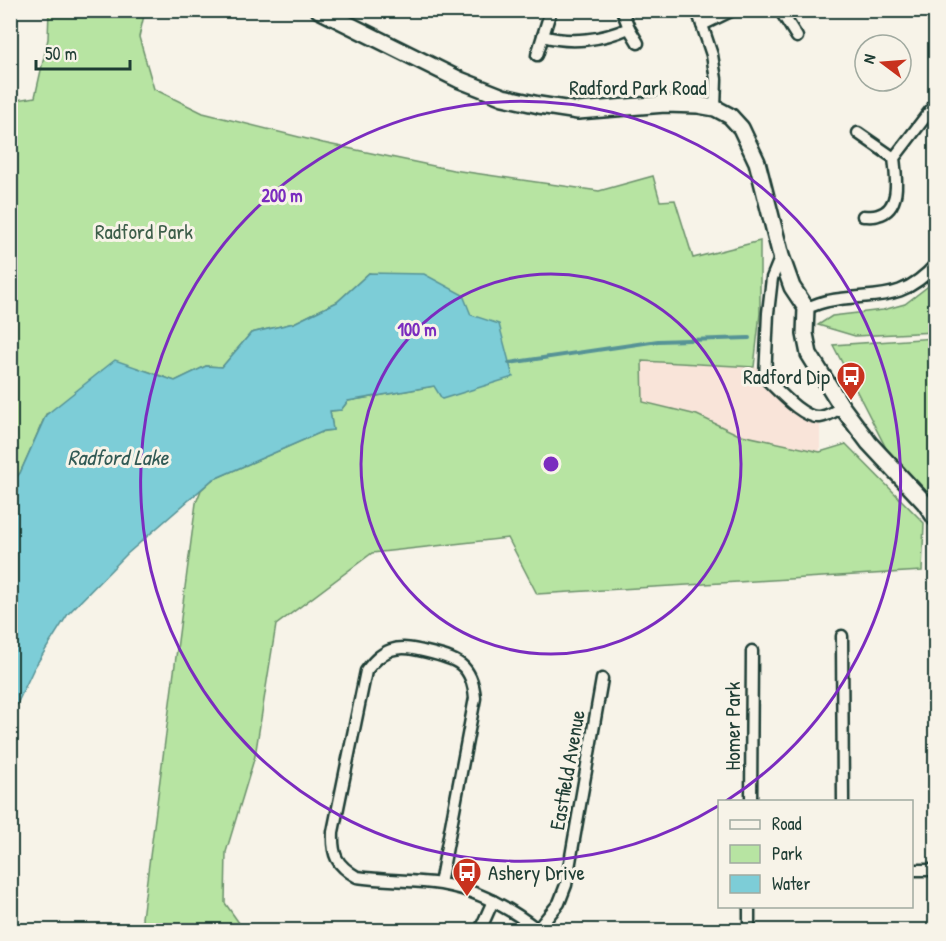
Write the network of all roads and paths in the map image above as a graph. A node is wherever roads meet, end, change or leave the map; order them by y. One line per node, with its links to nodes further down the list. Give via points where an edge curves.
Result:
1 (319, 10): 14 (street, Radford Park Road, via 460,80 503,97 578,111 665,104)
2 (552, 10): 9 (street)
3 (622, 10): 8 (street)
4 (697, 10): 7 (street)
5 (733, 10): 7 (street)
6 (780, 10): 10 (street)
7 (702, 25): 14 (street, via 716,79)
8 (629, 28): 9 (street, via 574,41); 11 (street)
9 (543, 36): 12 (street)
10 (797, 37)
11 (638, 43)
12 (537, 55)
13 (936, 103): 16 (street)
14 (715, 108): 18 (street, Radford Park Road, via 741,128 757,162)
15 (858, 133): 16 (street)
16 (894, 158): 17 (street, via 897,192 888,210)
17 (863, 216)
18 (781, 256): 20 (street, Radford Park Road, via 792,287); 21 (street, via 772,278 765,378 809,416 820,417)
19 (936, 264): 20 (street, via 905,289)
20 (806, 308): 21 (street, via 809,354)
21 (842, 407): 22 (street)
22 (936, 519)
23 (842, 636): 27 (street)
24 (752, 651): 26 (street, Homer Park)
25 (602, 679): 35 (street, Eastfield Avenue, via 566,885 559,903)
26 (751, 800)
27 (843, 800)
28 (913, 870): 29 (street)
29 (936, 870)
30 (440, 884): 30 (street, via 357,877 337,860 333,848 366,671 376,658 390,650 408,648 452,657 473,682 475,698); 31 (street)
31 (493, 901): 34 (street); 35 (street)
32 (749, 908): 33 (street)
33 (749, 924)
34 (480, 930)
35 (537, 930)

